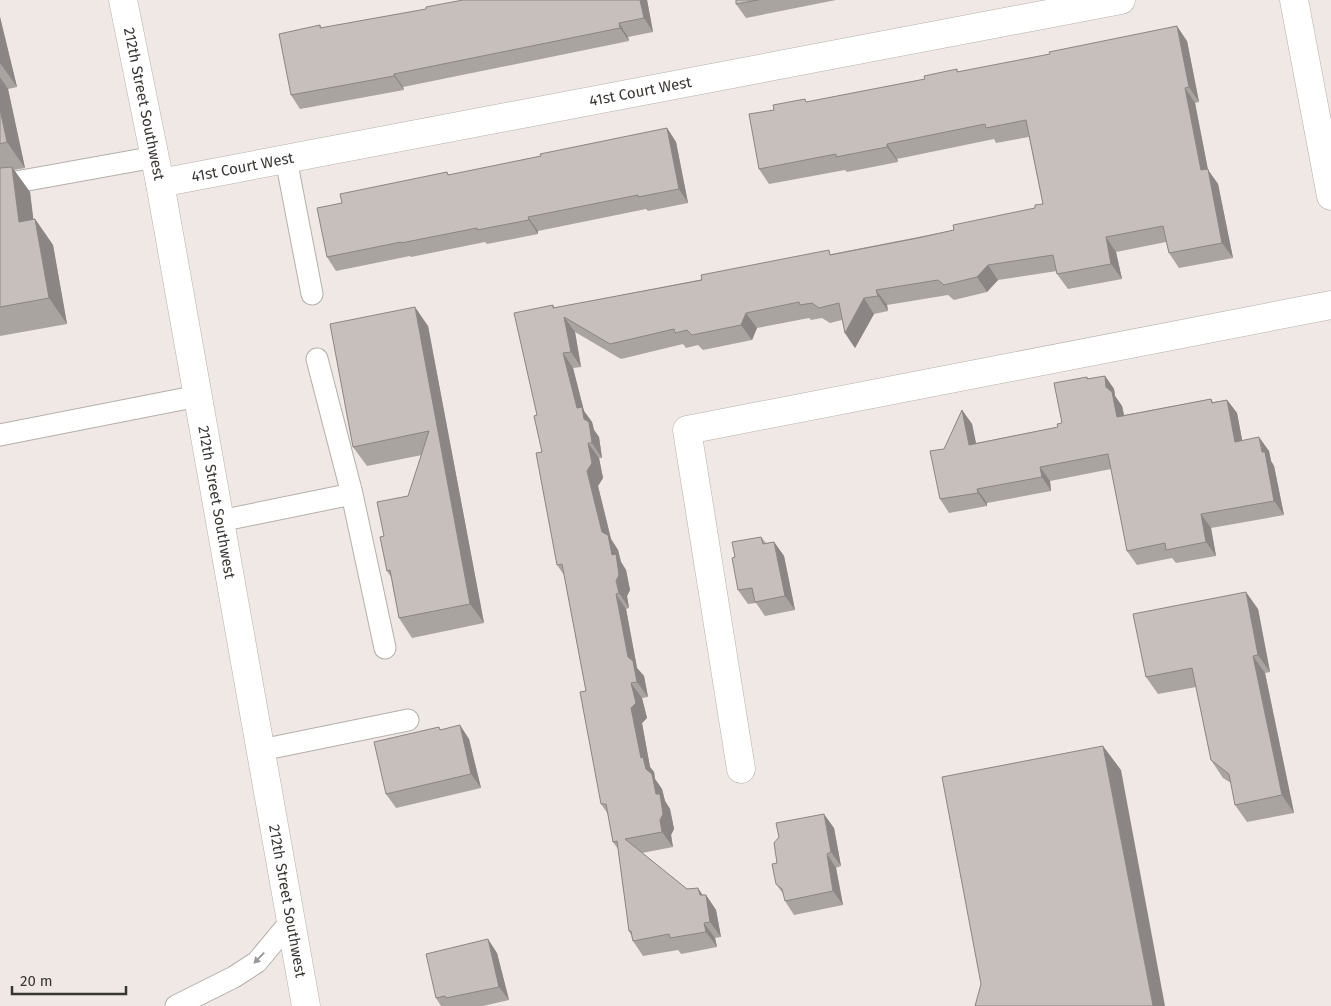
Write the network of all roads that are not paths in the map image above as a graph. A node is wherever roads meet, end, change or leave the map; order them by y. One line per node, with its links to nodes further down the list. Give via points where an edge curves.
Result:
1 (123, 0): 5 (street, 212th Street Southwest)
2 (1121, 0): 4 (street, 41st Court West)
3 (1294, 0): 7 (street)
4 (286, 159): 5 (street, 41st Court West); 8 (lane)
5 (157, 170): 6 (lane); 11 (street, 212th Street Southwest)
6 (0, 185)
7 (1331, 196)
8 (312, 294)
9 (1331, 305): 18 (street, via 687,430)
10 (317, 359): 13 (lane)
11 (198, 396): 12 (lane); 14 (street, 212th Street Southwest)
12 (0, 435)
13 (352, 494): 14 (lane); 15 (lane)
14 (220, 521): 17 (street, 212th Street Southwest)
15 (385, 648)
16 (408, 720): 17 (lane)
17 (261, 750): 19 (street, 212th Street Southwest)
18 (741, 769)
19 (291, 921): 20 (lane, one-way to 20, via 256,962 234,977); 21 (street, 212th Street Southwest)
20 (176, 1006)
21 (306, 1006)

